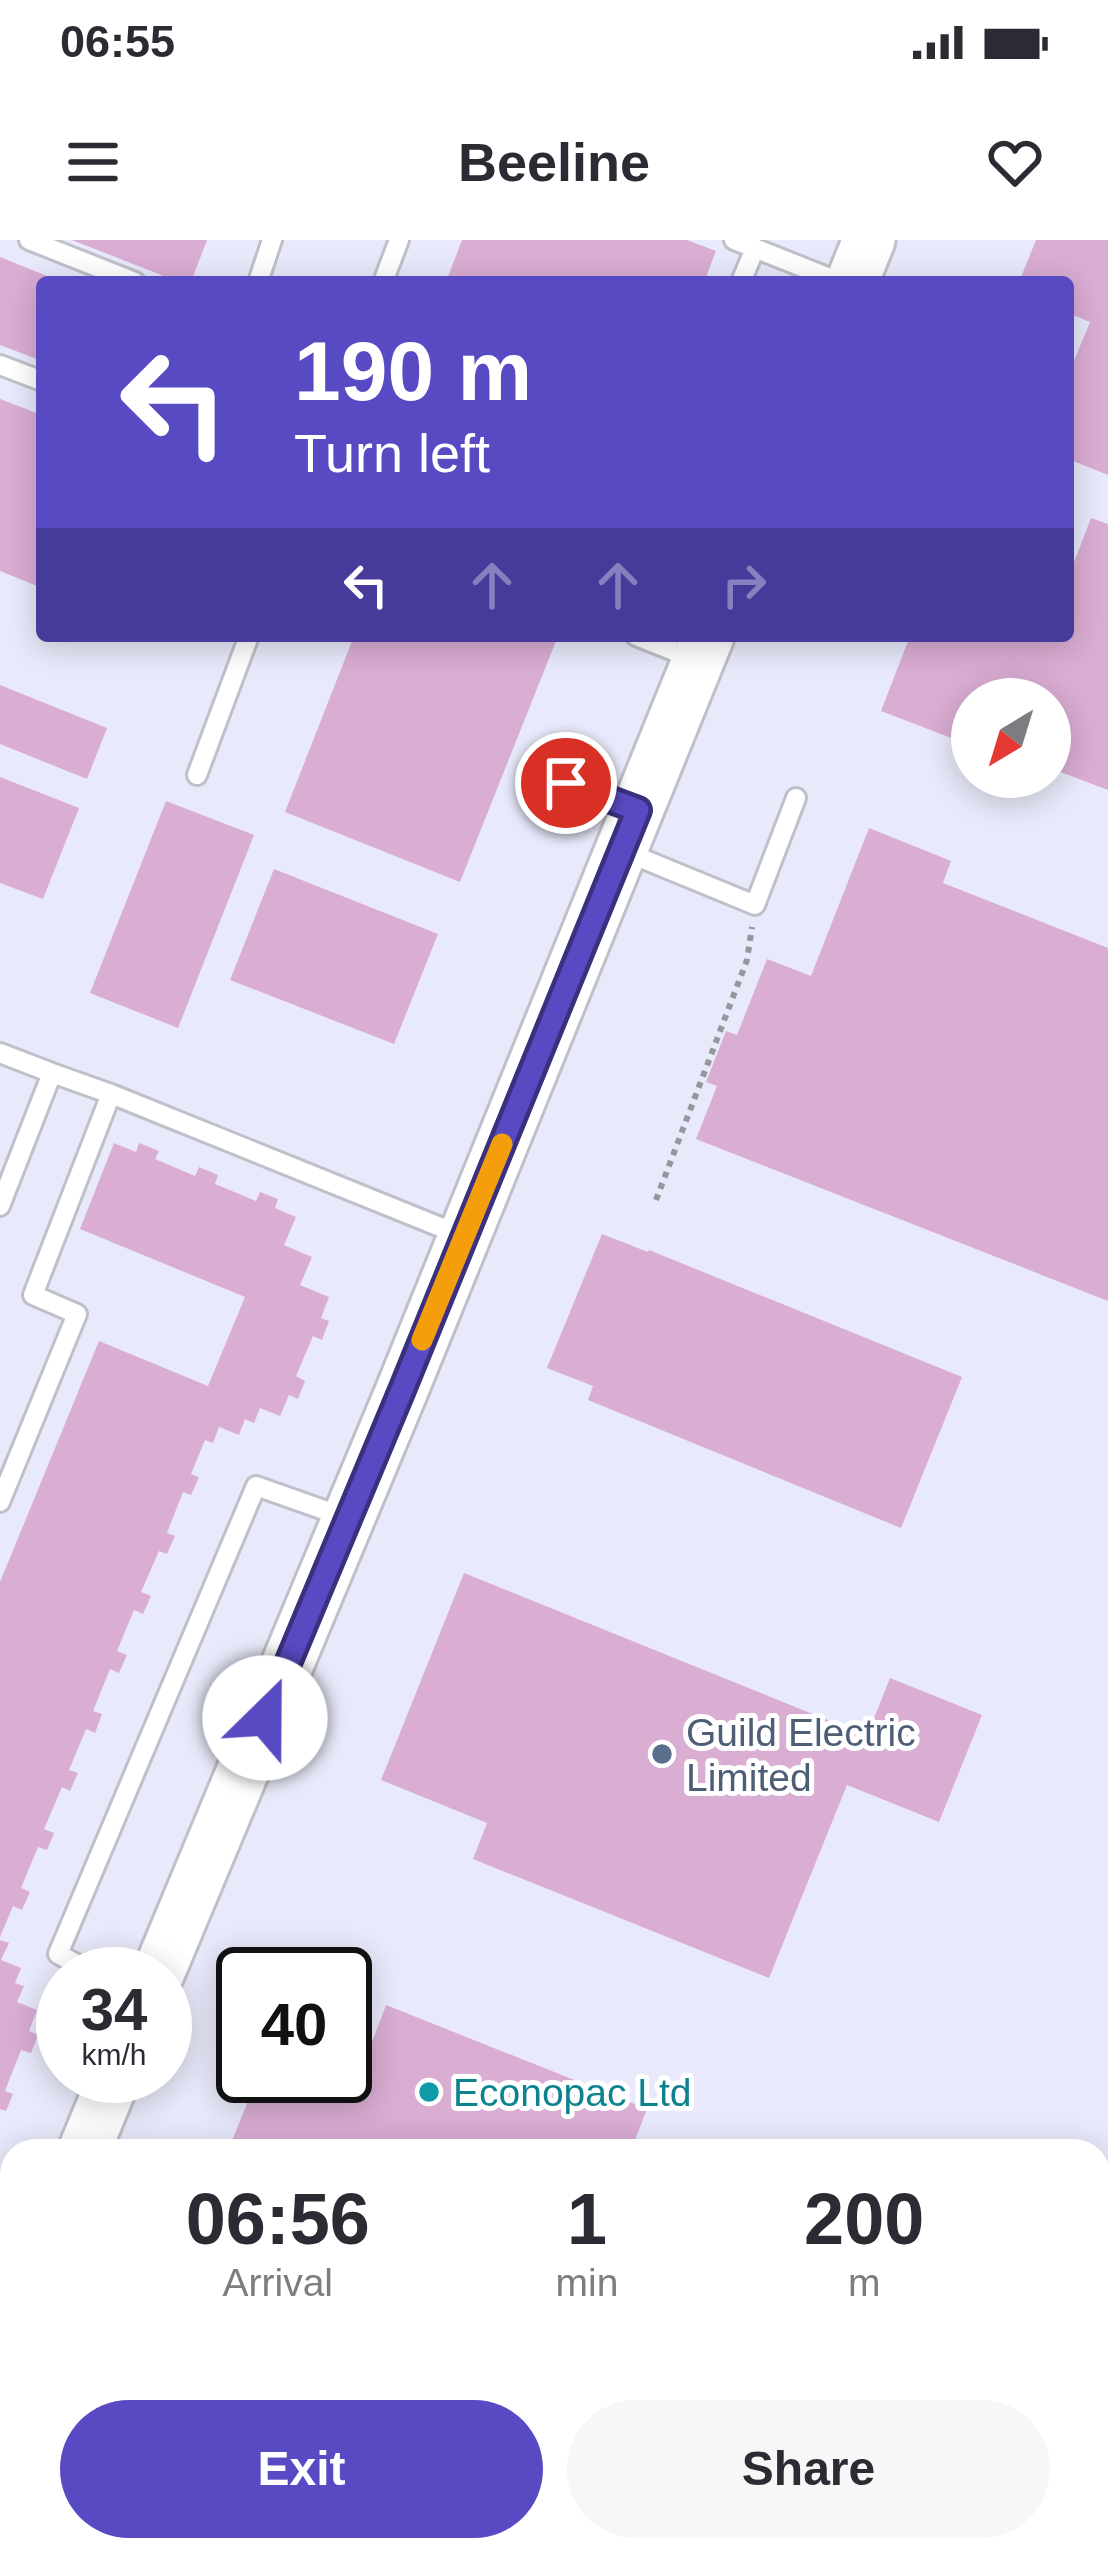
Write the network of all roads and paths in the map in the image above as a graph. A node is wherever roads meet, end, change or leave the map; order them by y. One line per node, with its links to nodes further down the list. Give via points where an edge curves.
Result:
1 (29, 240): 7 (lane)
2 (272, 240): 8 (lane)
3 (399, 240): 9 (lane)
4 (734, 240): 6 (lane)
5 (869, 240): 12 (street)
6 (755, 248): 10 (lane); 11 (lane)
7 (120, 276)
8 (260, 276)
9 (385, 276)
10 (743, 276)
11 (825, 276)
12 (854, 276)
13 (0, 365): 14 (lane)
14 (36, 379)
15 (247, 642): 18 (lane)
16 (703, 643): 20 (street)
17 (530, 769): 20 (lane)
18 (196, 776)
19 (796, 798): 21 (lane)
20 (630, 830): 21 (lane); 27 (street)
21 (754, 905): 25 (path, via 747,960)
22 (0, 1053): 23 (lane)
23 (52, 1073): 24 (lane); 26 (lane)
24 (111, 1094): 27 (lane); 28 (lane, via 33,1294 77,1313)
25 (656, 1200)
26 (0, 1206)
27 (464, 1237): 29 (street)
28 (0, 1502)
29 (348, 1519): 30 (lane, via 256,1486); 31 (street)
30 (61, 1947)
31 (169, 1947)
32 (104, 2103): 33 (street)
33 (89, 2139)

